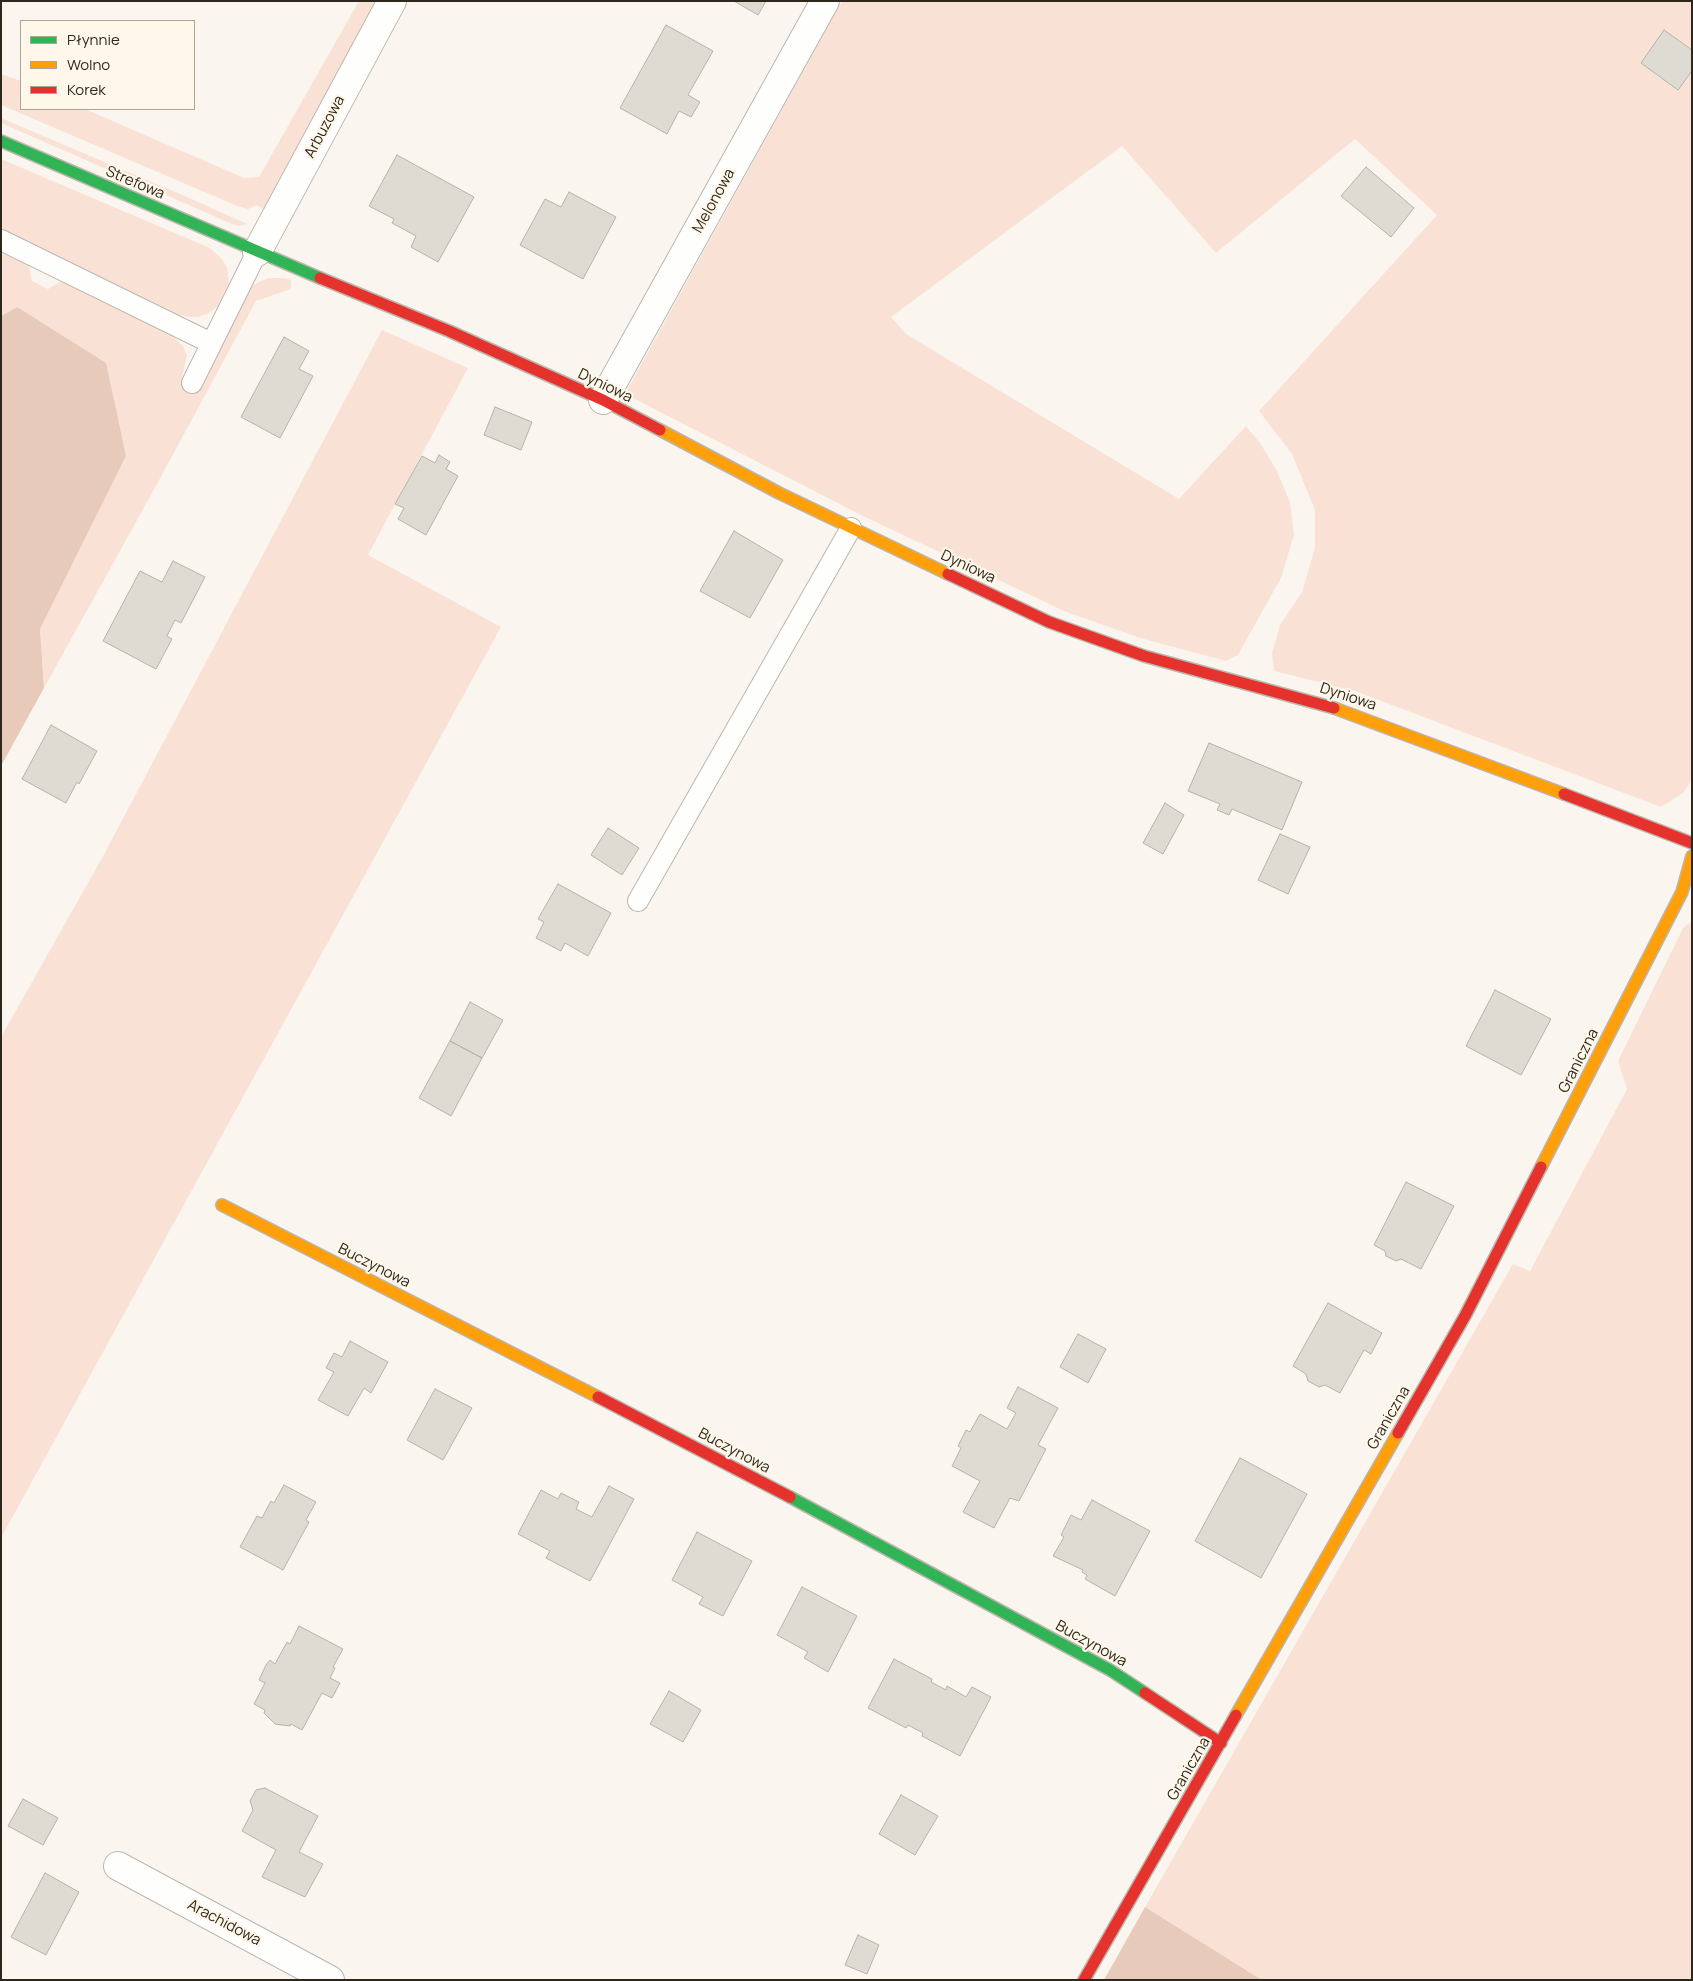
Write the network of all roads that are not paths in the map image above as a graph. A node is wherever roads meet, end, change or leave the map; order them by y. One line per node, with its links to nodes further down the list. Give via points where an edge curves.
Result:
1 (392, 1): 5 (street, Arbuzowa)
2 (825, 1): 8 (street, Melonowa)
3 (1, 141): 5 (street, Strefowa)
4 (1, 240): 6 (lane)
5 (257, 252): 6 (lane); 8 (street, Dyniowa)
6 (211, 343): 7 (lane)
7 (192, 383)
8 (603, 400): 9 (street, Dyniowa)
9 (851, 528): 10 (street, Dyniowa, via 1049,622 1144,656 1342,710); 12 (lane)
10 (1692, 843)
11 (1692, 856): 14 (street, Graniczna, via 1682,892 1464,1316)
12 (638, 900)
13 (222, 1205): 14 (street, Buczynowa, via 729,1464 1110,1670)
14 (1222, 1743): 17 (street, Graniczna)
15 (118, 1866): 16 (street, Arachidowa)
16 (330, 1980)
17 (1084, 1980)

